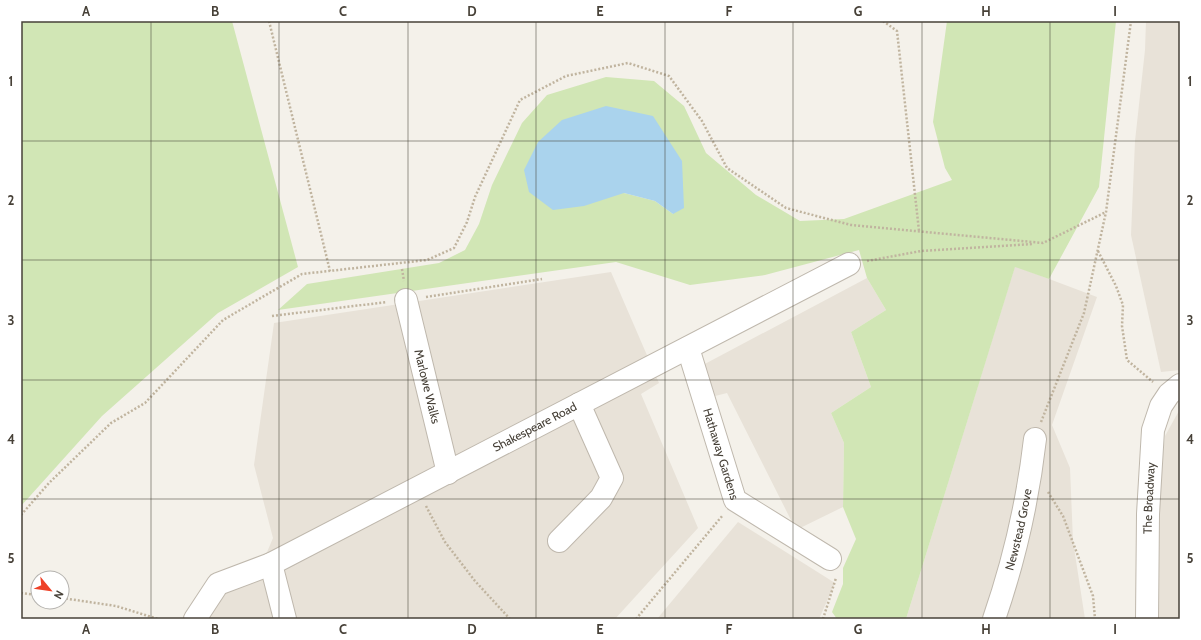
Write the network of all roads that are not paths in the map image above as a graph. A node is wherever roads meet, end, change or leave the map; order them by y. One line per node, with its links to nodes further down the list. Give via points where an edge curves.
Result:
1 (849, 264): 3 (street, Shakespeare Road)
2 (406, 300): 7 (street, Marlowe Walks)
3 (688, 348): 5 (street, Shakespeare Road); 9 (street, Hathaway Gardens, via 735,500)
4 (1175, 390): 14 (street, The Broadway, via 1161,406 1154,430 1148,514)
5 (579, 404): 7 (street, Shakespeare Road); 8 (street, via 612,478 601,498)
6 (1035, 439): 13 (street, Newstead Grove, via 1020,528)
7 (448, 473): 10 (street, Shakespeare Road)
8 (559, 541)
9 (830, 559)
10 (272, 564): 11 (street, Shakespeare Road, via 218,584); 12 (street)
11 (195, 619)
12 (285, 619)
13 (994, 619)
14 (1147, 619)

